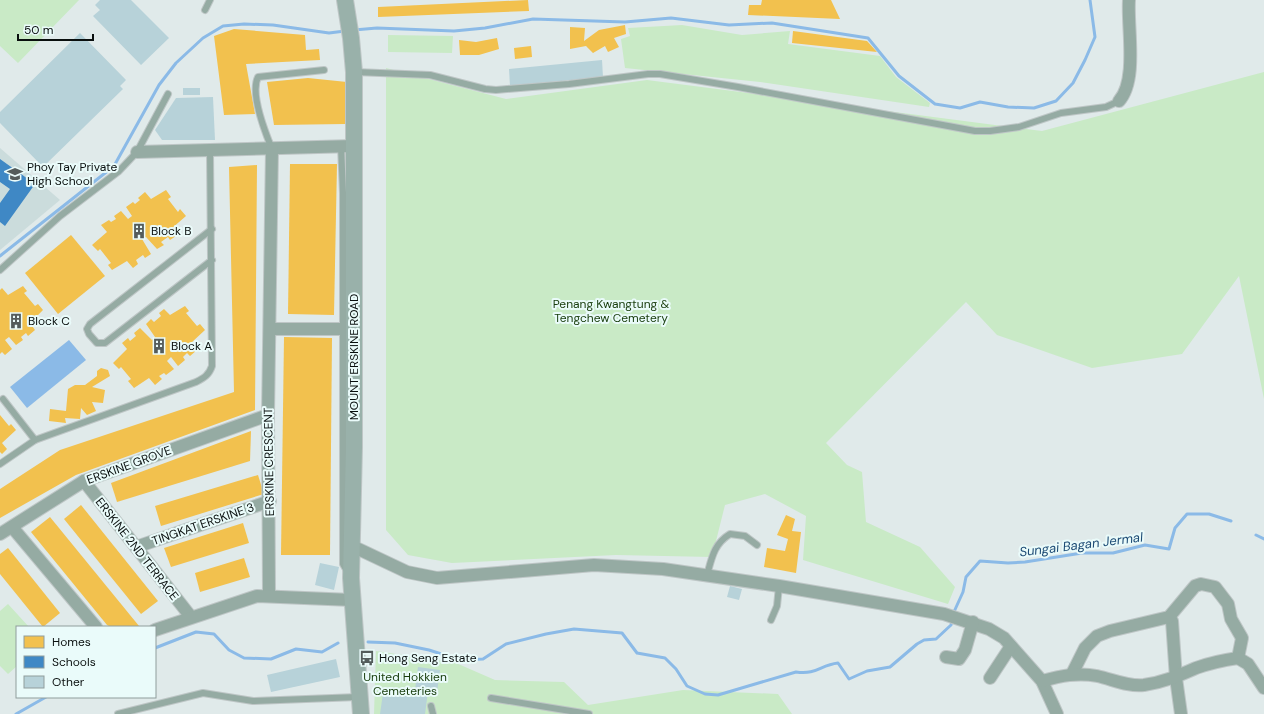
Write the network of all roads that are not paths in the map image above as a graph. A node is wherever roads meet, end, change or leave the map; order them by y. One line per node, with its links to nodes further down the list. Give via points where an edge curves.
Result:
1 (210, 0): 4 (lane)
2 (345, 0): 6 (main road, MOUNT ERSKINE ROAD)
3 (1129, 0): 8 (street, via 1128,75 1126,90)
4 (204, 10)
5 (324, 70): 10 (lane, via 258,77 255,82 259,106)
6 (354, 72): 8 (lane, via 430,75 496,90 660,74 975,131 1019,127 1061,113 1106,107); 9 (main road, MOUNT ERSKINE ROAD)
7 (168, 94): 12 (lane)
8 (1119, 101)
9 (348, 146): 10 (street); 17 (main road, MOUNT ERSKINE ROAD)
10 (272, 149): 11 (street); 16 (street, ERSKINE CRESCENT)
11 (210, 151): 12 (street); 13 (lane)
12 (137, 152): 15 (lane, via 119,171 60,216)
13 (212, 229): 14 (lane); 14 (lane, via 90,324 88,334 96,343 105,343)
14 (212, 260): 20 (lane, via 210,372 205,377)
15 (0, 270)
16 (270, 329): 17 (street); 19 (street, ERSKINE CRESCENT)
17 (348, 329): 27 (main road, MOUNT ERSKINE ROAD, via 354,447); 30 (lane, via 343,564)
18 (3, 399): 20 (lane)
19 (268, 415): 22 (street, ERSKINE GROVE); 23 (street, ERSKINE CRESCENT)
20 (35, 440): 21 (lane)
21 (0, 464)
22 (84, 481): 24 (street, ERSKINE GROVE); 28 (street, ERSKINE 2ND TERRACE)
23 (270, 501): 28 (street, TINGKAT ERSKINE 3); 32 (street, ERSKINE CRESCENT)
24 (12, 527): 25 (street, ERSKINE GROVE); 38 (street)
25 (0, 534)
26 (757, 545): 29 (lane, via 745,536 730,534 720,540)
27 (352, 546): 29 (street, via 406,572 437,578 594,565 663,569); 30 (main road, MOUNT ERSKINE ROAD)
28 (136, 547): 34 (street, ERSKINE 2ND TERRACE)
29 (707, 575): 31 (street)
30 (351, 578): 33 (main road, MOUNT ERSKINE ROAD)
31 (779, 586): 36 (lane, via 777,606); 37 (street, via 944,614)
32 (269, 596): 33 (street); 34 (street, via 254,596)
33 (352, 600): 48 (main road, MOUNT ERSKINE ROAD)
34 (191, 617): 39 (street)
35 (1169, 617): 42 (street, via 1195,586 1201,584 1215,587 1228,604 1231,619 1242,638); 43 (street, via 1097,636 1085,648); 45 (street, via 1172,621)
36 (771, 620)
37 (973, 622): 40 (street, via 989,629); 41 (street, via 965,650 959,659)
38 (95, 626)
39 (156, 630)
40 (1011, 646): 44 (street); 46 (street)
41 (946, 657)
42 (1238, 658): 45 (street, via 1218,661); 47 (street, via 1248,664)
43 (1072, 674): 45 (street, via 1142,685); 46 (street)
44 (990, 678)
45 (1176, 678): 56 (street)
46 (1042, 681): 55 (street)
47 (1264, 688)
48 (358, 697): 51 (lane, via 253,701 203,693); 52 (main road, MOUNT ERSKINE ROAD)
49 (491, 698): 54 (lane)
50 (431, 706): 53 (lane)
51 (118, 714)
52 (361, 714)
53 (433, 714)
54 (589, 714)
55 (1057, 714)
56 (1181, 714)

